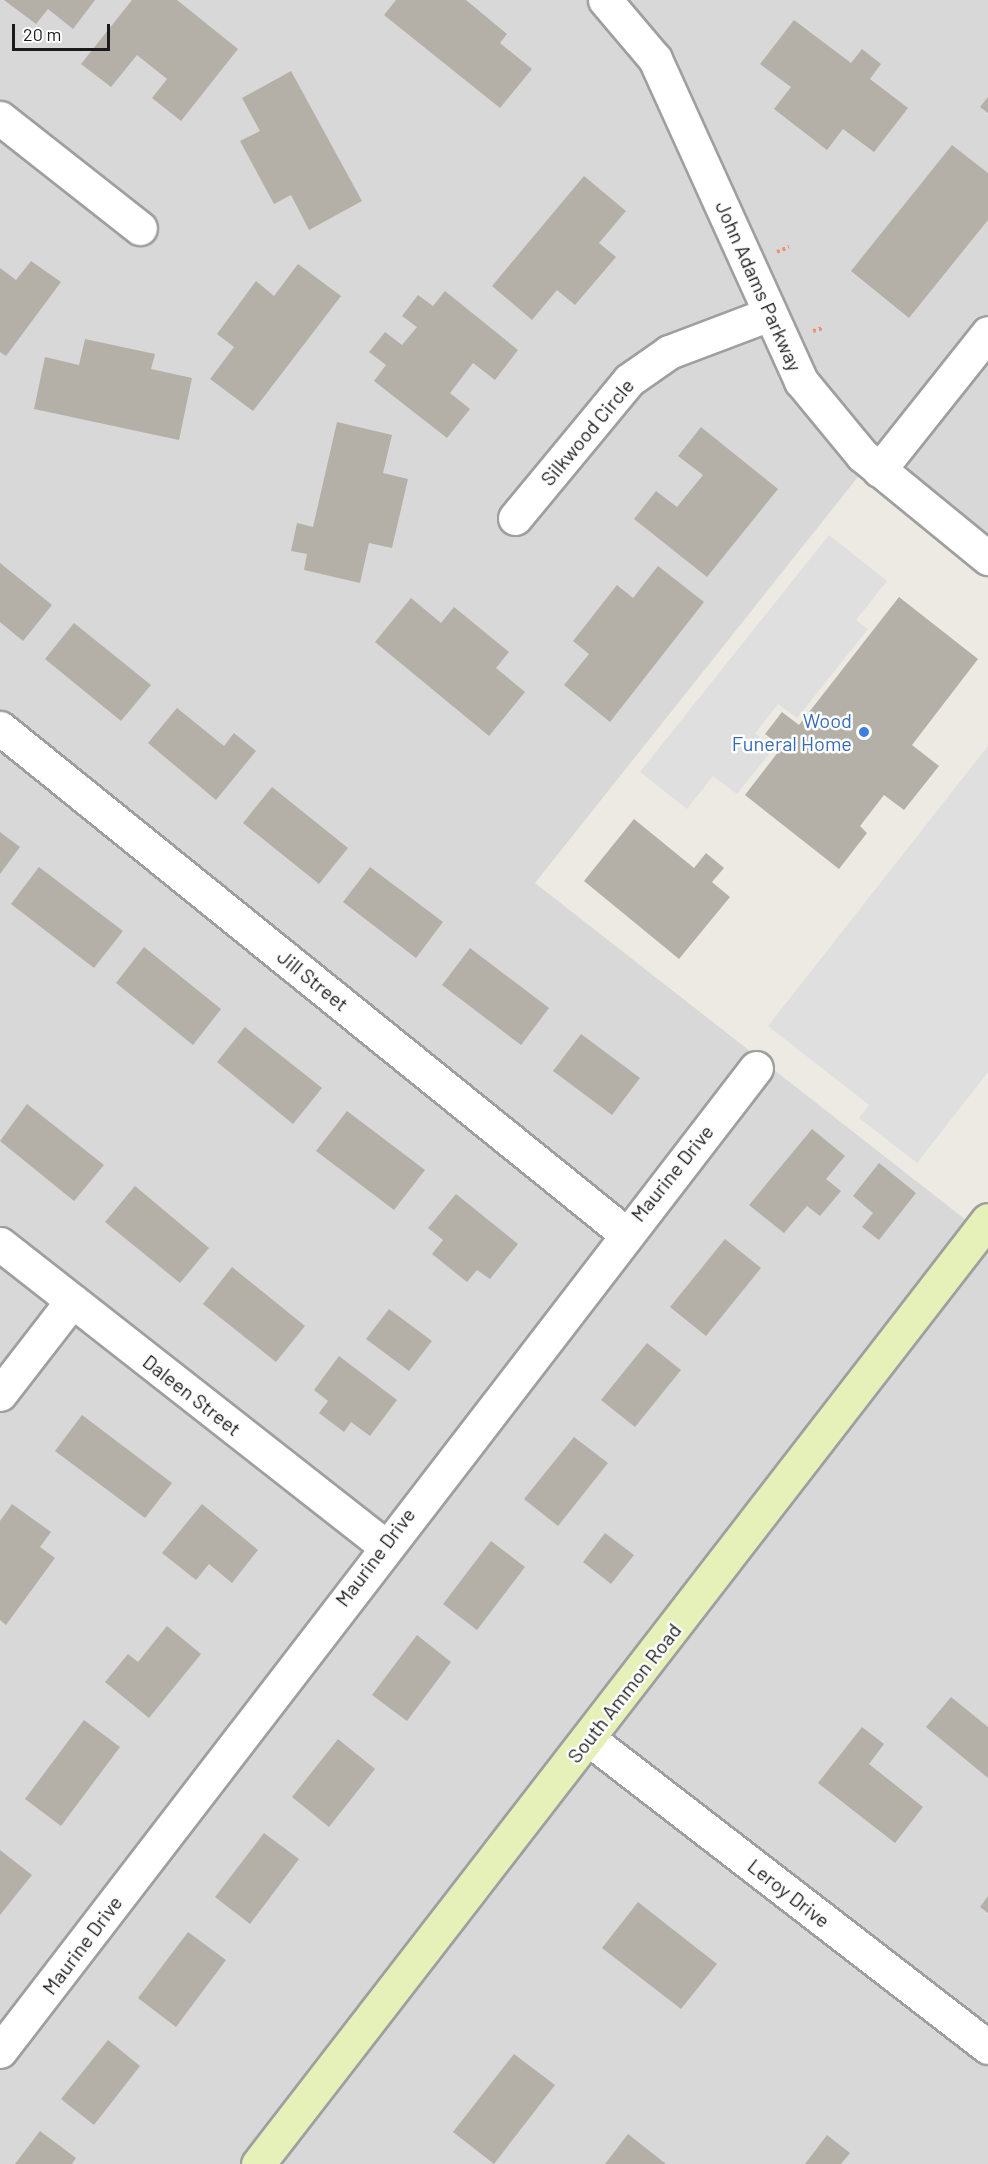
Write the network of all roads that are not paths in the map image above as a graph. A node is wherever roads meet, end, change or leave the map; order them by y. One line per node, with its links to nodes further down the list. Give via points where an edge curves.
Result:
1 (605, 0): 4 (street, John Adams Parkway, via 655,59 717,189)
2 (0, 118): 3 (street)
3 (140, 228)
4 (767, 315): 6 (street, John Adams Parkway, via 828,419); 7 (street, Silkwood Circle, via 669,352 629,380)
5 (988, 333): 6 (street)
6 (879, 470): 8 (street, John Adams Parkway)
7 (515, 518)
8 (988, 558)
9 (0, 728): 12 (street, Jill Street)
10 (756, 1068): 12 (street, Maurine Drive)
11 (988, 1220): 17 (main road, South Ammon Road)
12 (625, 1233): 16 (street, Maurine Drive)
13 (0, 1244): 14 (street, Daleen Street)
14 (72, 1301): 15 (street); 16 (street, Daleen Street)
15 (0, 1394)
16 (384, 1545): 19 (street, Maurine Drive)
17 (589, 1739): 18 (street, Leroy Drive); 20 (main road, South Ammon Road)
18 (988, 2047)
19 (0, 2051)
20 (258, 2164)

